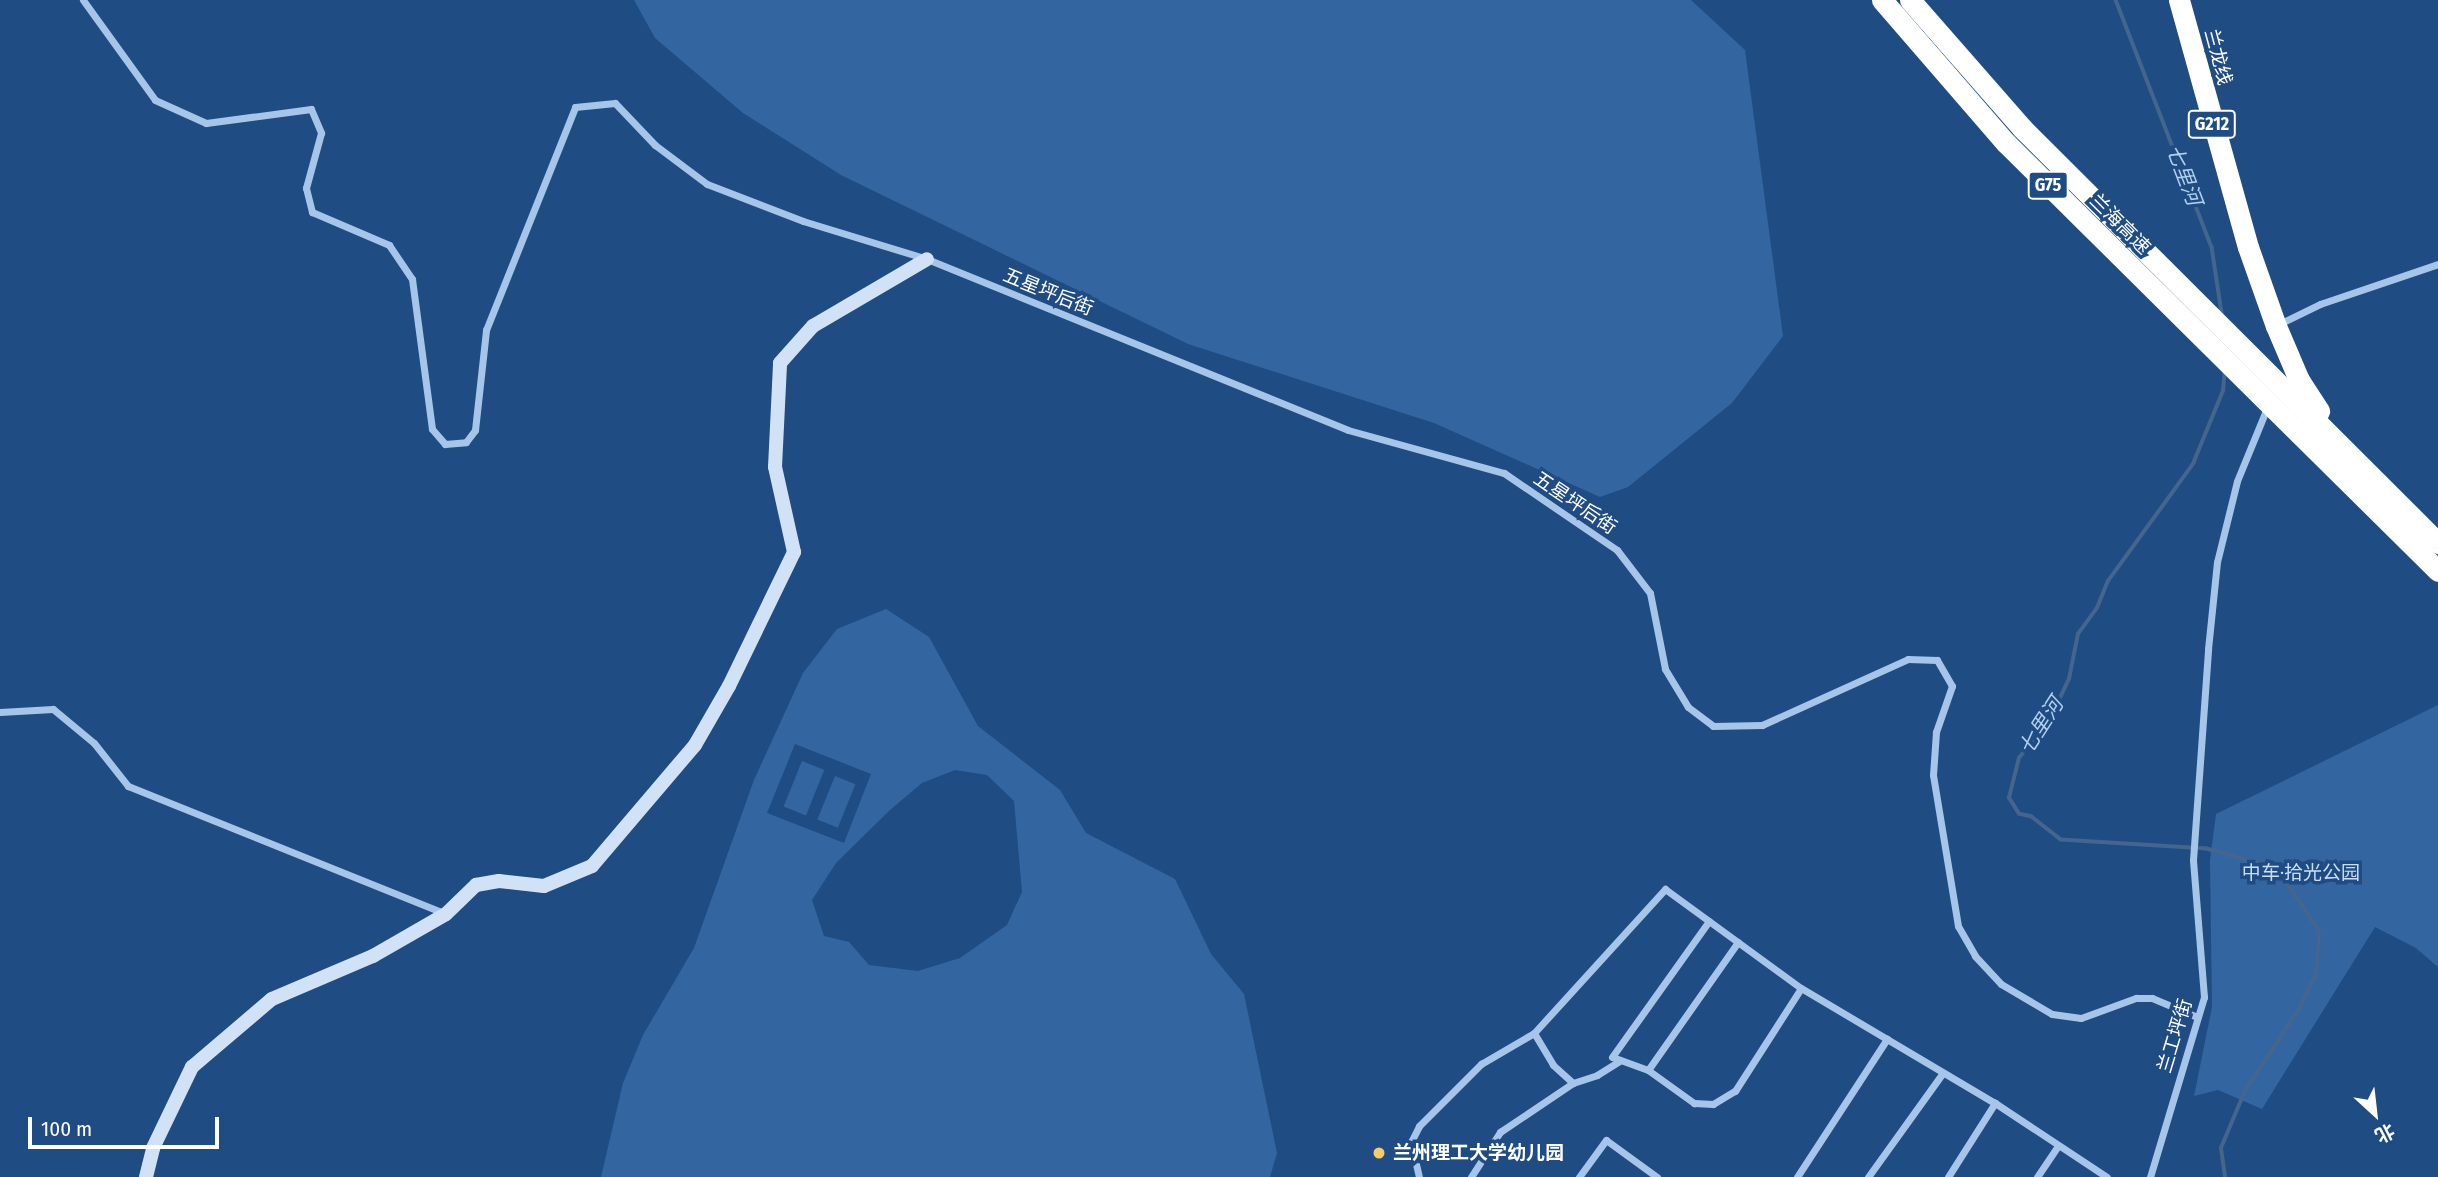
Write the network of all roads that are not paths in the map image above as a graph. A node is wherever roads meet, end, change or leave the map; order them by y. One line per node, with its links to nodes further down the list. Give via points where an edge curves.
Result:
1 (83, 0): 6 (street, via 155,100 206,123 311,109 321,133 306,188 312,212 389,245 412,278 432,429 445,444 460,445 475,430 486,330 575,107 615,103 654,145 708,184 803,221)
2 (1882, 0): 10 (highway, 兰海高速 / G75, via 2006,144)
3 (1910, 0): 9 (highway, 兰海高速 / G75, via 2022,128 2250,356)
4 (2179, 0): 5 (highway, 兰龙线 / G212)
5 (2248, 247): 8 (highway, 兰龙线 / G212); 9 (highway, 兰龙线 / G212)
6 (927, 259): 15 (street, via 813,326 780,363 775,467 794,552 695,745 592,866 544,886 499,881 476,885); 19 (street, 五星坪后街, via 1348,430 1504,473 1617,550 1650,593 1665,669 1688,706 1713,726 1762,725 1908,659 1937,660 1952,686 1936,732 1933,775 1958,926 1975,956 2001,984 2052,1014 2081,1018 2136,998 2152,998)
7 (2438, 264): 8 (street, via 2320,303)
8 (2276, 326): 9 (highway, 兰龙线 / G212)
9 (2281, 367): 10 (street, 兰工坪街); 11 (highway, 兰龙线 / G212, via 2295,400); 11 (highway, 兰龙线 / G212, via 2299,380)
10 (2268, 404): 11 (highway, 兰海高速 / G75); 19 (street, 兰工坪街, via 2237,481 2217,562 2193,860 2204,997)
11 (2344, 463): 12 (highway, G212); 13 (highway, G212)
12 (2438, 543)
13 (2438, 571)
14 (0, 712): 15 (street, via 53,709 94,743 128,786)
15 (446, 914): 29 (street, via 373,956 272,999 192,1067 153,1148)
16 (1709, 921): 17 (street); 20 (street, via 1665,889); 22 (street, via 1612,1057)
17 (1738, 942): 18 (street); 23 (street)
18 (1801, 988): 21 (street); 23 (street, via 1735,1091 1713,1104 1694,1103)
19 (2197, 1017): 38 (street, 兰工坪街)
20 (1534, 1033): 25 (street, via 1553,1065); 30 (street, via 1481,1064 1419,1126 1411,1142)
21 (1887, 1039): 24 (street); 34 (street)
22 (1619, 1061): 23 (street); 25 (street)
23 (1648, 1070)
24 (1942, 1074): 26 (street); 35 (street)
25 (1573, 1083): 31 (street, via 1500,1132)
26 (1995, 1103): 27 (street); 36 (street)
27 (2058, 1146): 28 (street); 37 (street)
28 (2102, 1176)
29 (146, 1177)
30 (1419, 1177)
31 (1471, 1177)
32 (1579, 1177): 33 (street, via 1605,1140)
33 (1657, 1177)
34 (1797, 1177)
35 (1868, 1177)
36 (1948, 1177)
37 (2037, 1177)
38 (2150, 1177)

